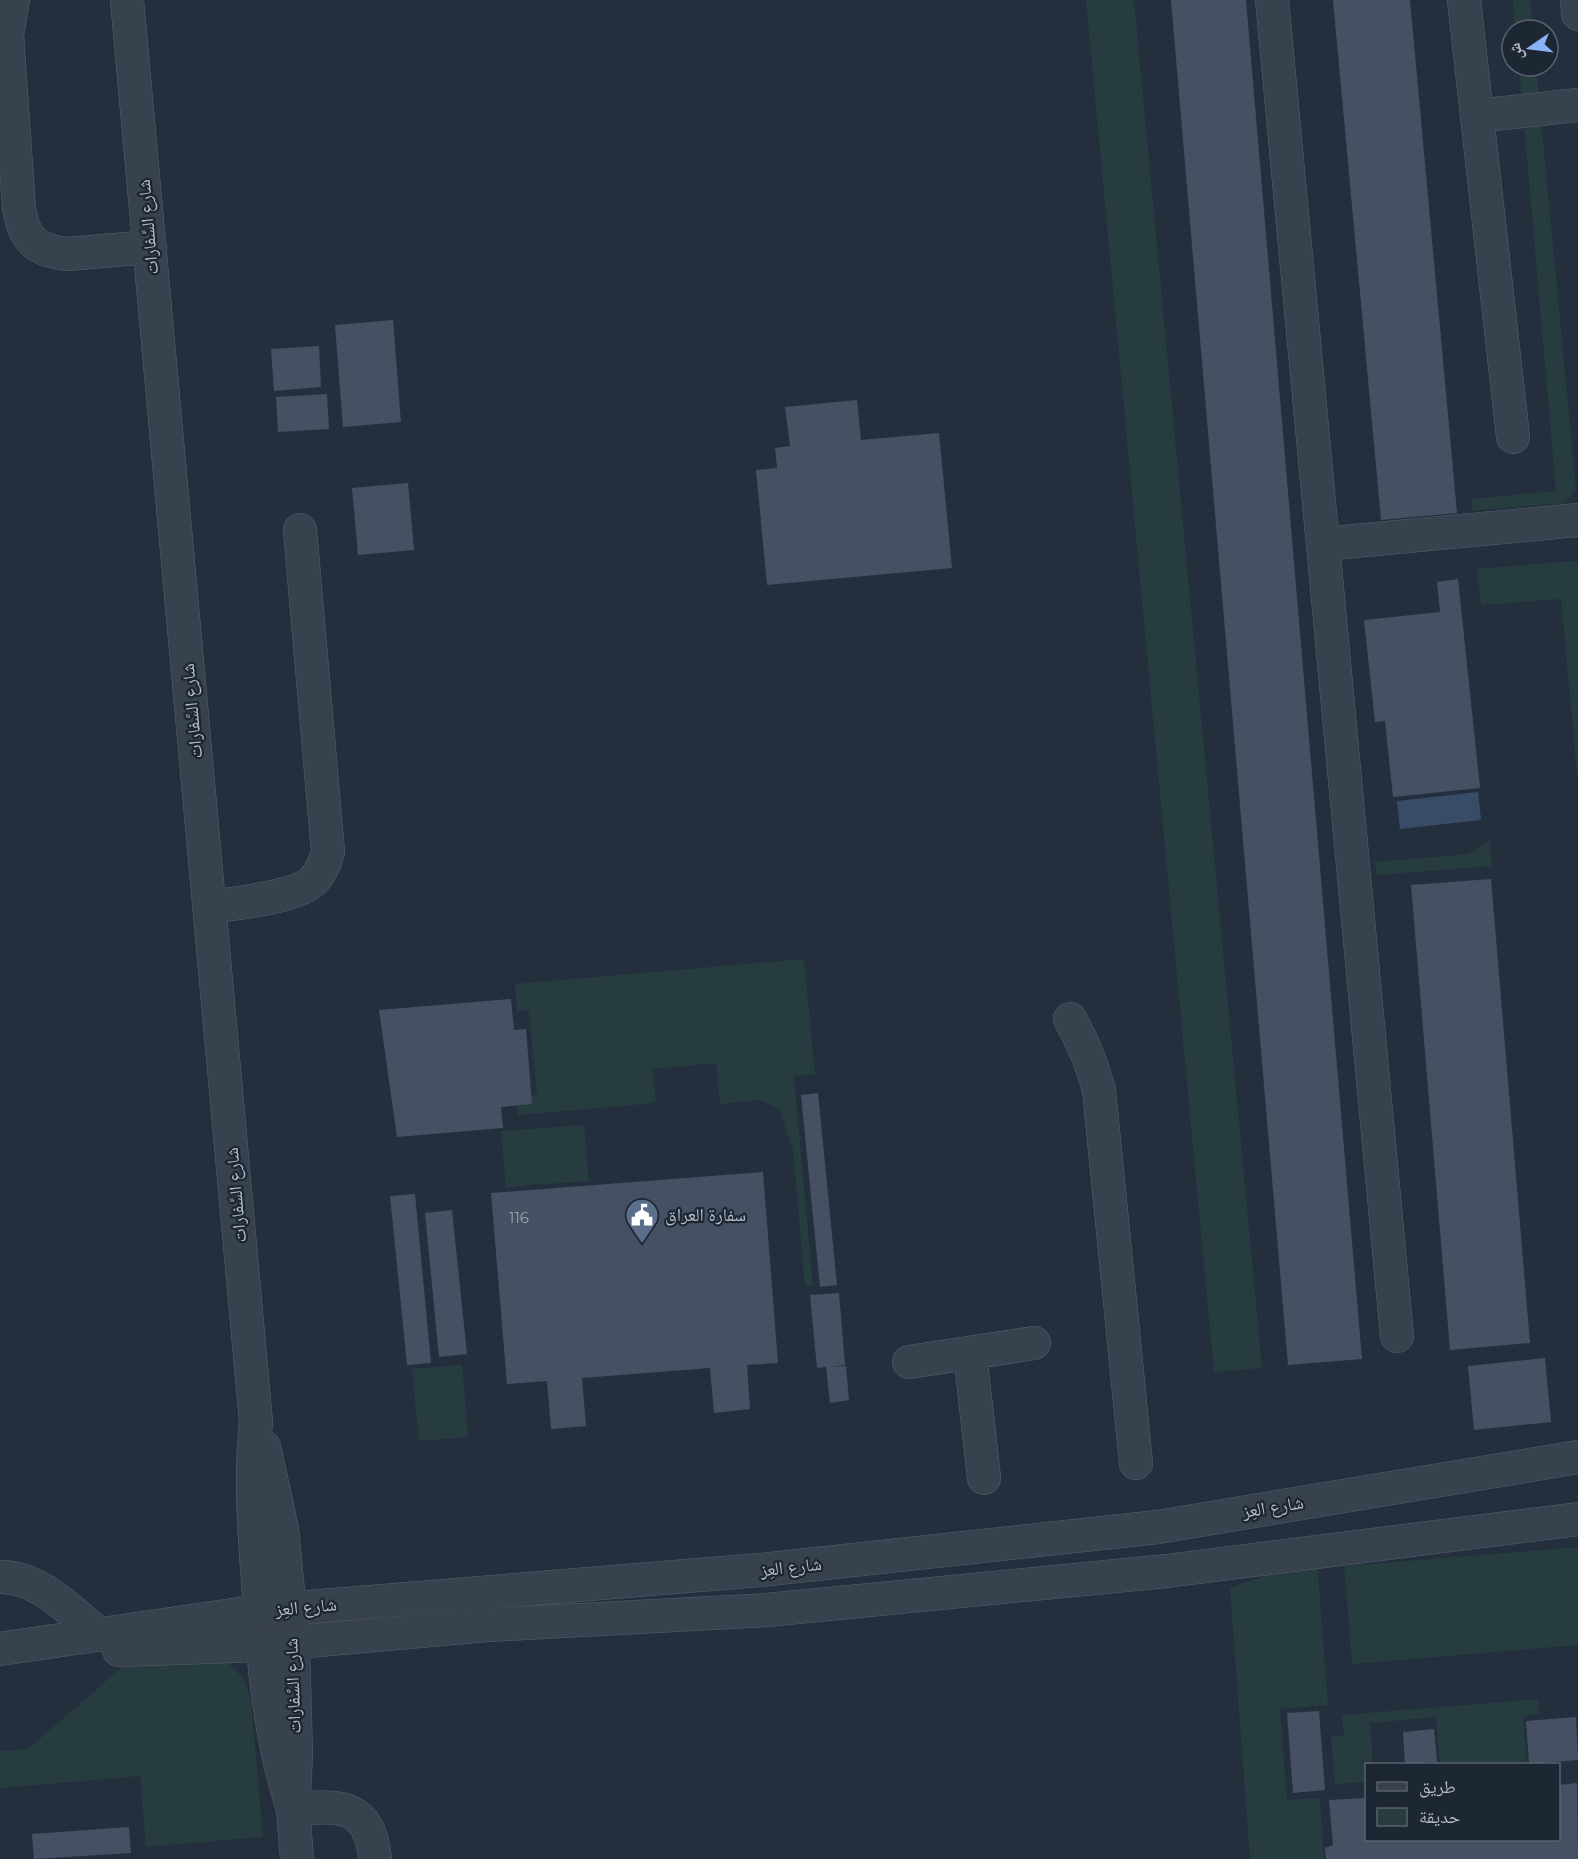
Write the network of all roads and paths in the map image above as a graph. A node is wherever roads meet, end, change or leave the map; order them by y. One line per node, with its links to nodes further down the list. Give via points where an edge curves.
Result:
1 (13, 0): 9 (street, via 7,35 24,232 33,243 57,253)
2 (127, 0): 9 (street, شارع السَّفارات)
3 (1272, 0): 13 (street)
4 (1464, 0): 8 (street)
5 (1577, 0): 6 (street)
6 (1578, 14)
7 (1578, 105): 8 (street)
8 (1477, 116): 10 (street)
9 (150, 247): 14 (street, شارع السَّفارات)
10 (1513, 437)
11 (1578, 520): 13 (street)
12 (300, 530): 14 (street, via 328,852 322,869 299,890)
13 (1323, 544): 16 (street)
14 (210, 907): 25 (street, شارع السَّفارات, via 256,1422 269,1462 282,1529)
15 (1070, 1019): 21 (street, via 1083,1041 1100,1090)
16 (1397, 1336)
17 (1034, 1343): 18 (street)
18 (970, 1353): 19 (street); 22 (street)
19 (909, 1362)
20 (1578, 1457): 25 (street, شارع العِز, via 1158,1527 760,1570)
21 (1136, 1464)
22 (984, 1479)
23 (1577, 1520): 27 (street, شارع العِز, via 1167,1571 863,1601 487,1625)
24 (0, 1577): 26 (street, via 21,1579 37,1586)
25 (274, 1610): 26 (street, شارع العِز); 27 (street, شارع السَّفارات)
26 (100, 1635): 28 (street, شارع العِز)
27 (278, 1644): 29 (street, شارع العِز); 30 (street, شارع السَّفارات, via 296,1755)
28 (0, 1649)
29 (0, 1654)
30 (292, 1809): 31 (street, شارع السَّفارات); 32 (street, via 333,1806 350,1811 365,1824)
31 (297, 1859)
32 (375, 1859)

